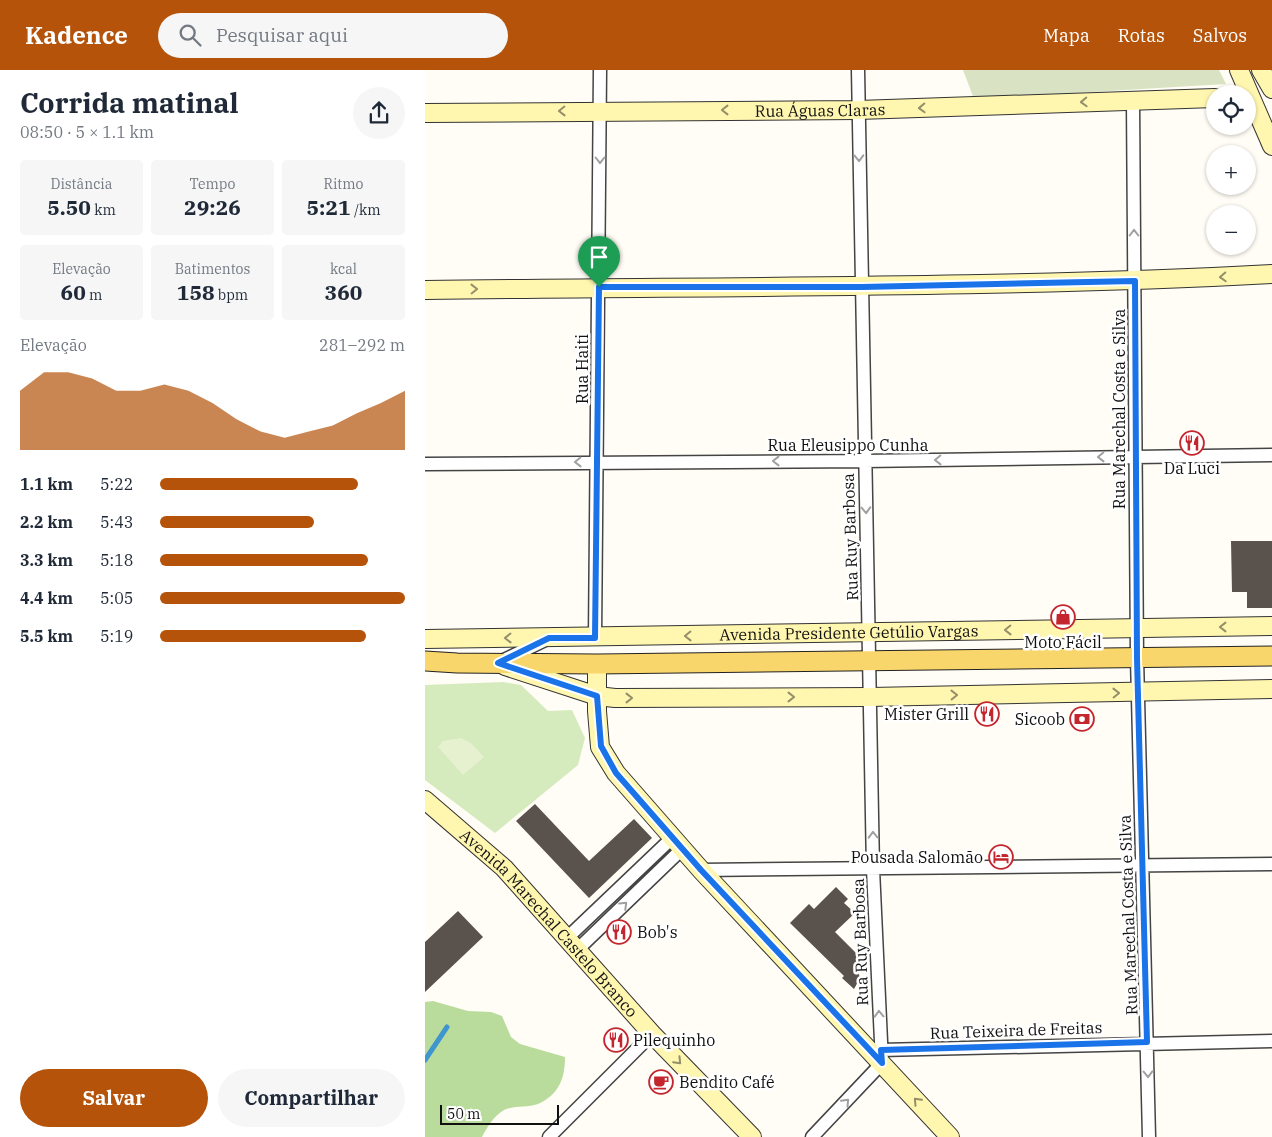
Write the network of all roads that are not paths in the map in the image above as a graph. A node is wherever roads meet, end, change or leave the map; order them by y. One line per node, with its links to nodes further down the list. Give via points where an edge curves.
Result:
1 (600, 70): 10 (street, Rua Haiti)
2 (857, 70): 9 (street, Rua Ruy Barbosa)
3 (1239, 70): 5 (street)
4 (1261, 70): 6 (street)
5 (1245, 85)
6 (1272, 88)
7 (1206, 98): 8 (street, Rua Águas Claras)
8 (1133, 101): 9 (street, Rua Águas Claras, one-way to 9); 15 (street, Rua Marechal Costa e Silva, one-way to 8)
9 (858, 110): 10 (street, Rua Águas Claras, one-way to 10); 17 (street, Rua Ruy Barbosa, one-way to 17)
10 (600, 111): 12 (street, Rua Águas Claras, one-way to 12); 16 (street, Rua Haiti, one-way to 16)
11 (1256, 112): 13 (street)
12 (425, 113)
13 (1272, 146)
14 (1272, 274): 15 (street, one-way to 15)
15 (1135, 281): 17 (street); 20 (street, Rua Marechal Costa e Silva)
16 (599, 287): 17 (street); 18 (street, one-way to 16); 22 (street, Rua Haiti)
17 (862, 287): 21 (street, Rua Ruy Barbosa)
18 (425, 290)
19 (1272, 455): 20 (street, Rua Eleusippo Cunha)
20 (1136, 456): 21 (street, Rua Eleusippo Cunha, one-way to 21); 25 (street, Rua Marechal Costa e Silva)
21 (864, 461): 22 (street, Rua Eleusippo Cunha, one-way to 22); 26 (street, Rua Ruy Barbosa, one-way to 26)
22 (598, 462): 23 (street, Rua Eleusippo Cunha, one-way to 23); 28 (street, Rua Haiti)
23 (425, 464)
24 (1272, 626): 25 (street, Avenida Presidente Getúlio Vargas, one-way to 25)
25 (1137, 627): 26 (street, Avenida Presidente Getúlio Vargas, one-way to 26); 31 (street, Rua Marechal Costa e Silva)
26 (870, 633): 28 (street, Avenida Presidente Getúlio Vargas, one-way to 28); 33 (street, Rua Ruy Barbosa)
27 (549, 638): 28 (street, Avenida Presidente Getúlio Vargas); 29 (street, Avenida Presidente Getúlio Vargas, one-way to 29); 35 (street)
28 (595, 638)
29 (425, 640)
30 (1272, 656): 31 (main road, Avenida Presidente Getúlio Vargas)
31 (1137, 658): 33 (main road, Avenida Presidente Getúlio Vargas); 39 (street, Rua Marechal Costa e Silva)
32 (425, 661): 34 (main road, Avenida Presidente Getúlio Vargas)
33 (870, 662): 36 (main road, Avenida Presidente Getúlio Vargas); 41 (street, Rua Ruy Barbosa)
34 (457, 663): 35 (main road, Avenida Presidente Getúlio Vargas); 37 (main road, Avenida Presidente Getúlio Vargas)
35 (498, 663): 36 (main road, Avenida Presidente Getúlio Vargas); 40 (street, Avenida Presidente Getúlio Vargas)
36 (597, 664): 40 (street)
37 (425, 670)
38 (1272, 689): 39 (street, Avenida Presidente Getúlio Vargas)
39 (1139, 692): 41 (street, Avenida Presidente Getúlio Vargas, one-way to 39); 45 (street, Rua Marechal Costa e Silva)
40 (597, 696): 41 (street, Avenida Presidente Getúlio Vargas, one-way to 41); 43 (street, via 601,746 606,758)
41 (870, 697): 46 (street, Rua Ruy Barbosa, one-way to 41)
42 (425, 800): 48 (street, Avenida Marechal Castelo Branco, via 504,868)
43 (677, 844): 47 (street); 48 (street)
44 (1272, 864): 45 (street)
45 (1142, 866): 46 (street); 51 (street, Rua Marechal Costa e Silva)
46 (873, 868): 47 (street); 52 (street, Rua Ruy Barbosa, one-way to 46)
47 (701, 870): 52 (street)
48 (571, 945): 49 (street, Avenida Marechal Castelo Branco)
49 (652, 1034): 53 (street); 54 (street, Avenida Marechal Castelo Branco, one-way to 54)
50 (1272, 1041): 51 (street, Rua Teixeira de Freitas)
51 (1147, 1042): 52 (street, Rua Teixeira de Freitas); 57 (street, Rua Marechal Costa e Silva, one-way to 57)
52 (881, 1056): 55 (street, one-way to 52); 56 (street, one-way to 52)
53 (549, 1137)
54 (752, 1137)
55 (813, 1137)
56 (950, 1137)
57 (1149, 1137)

